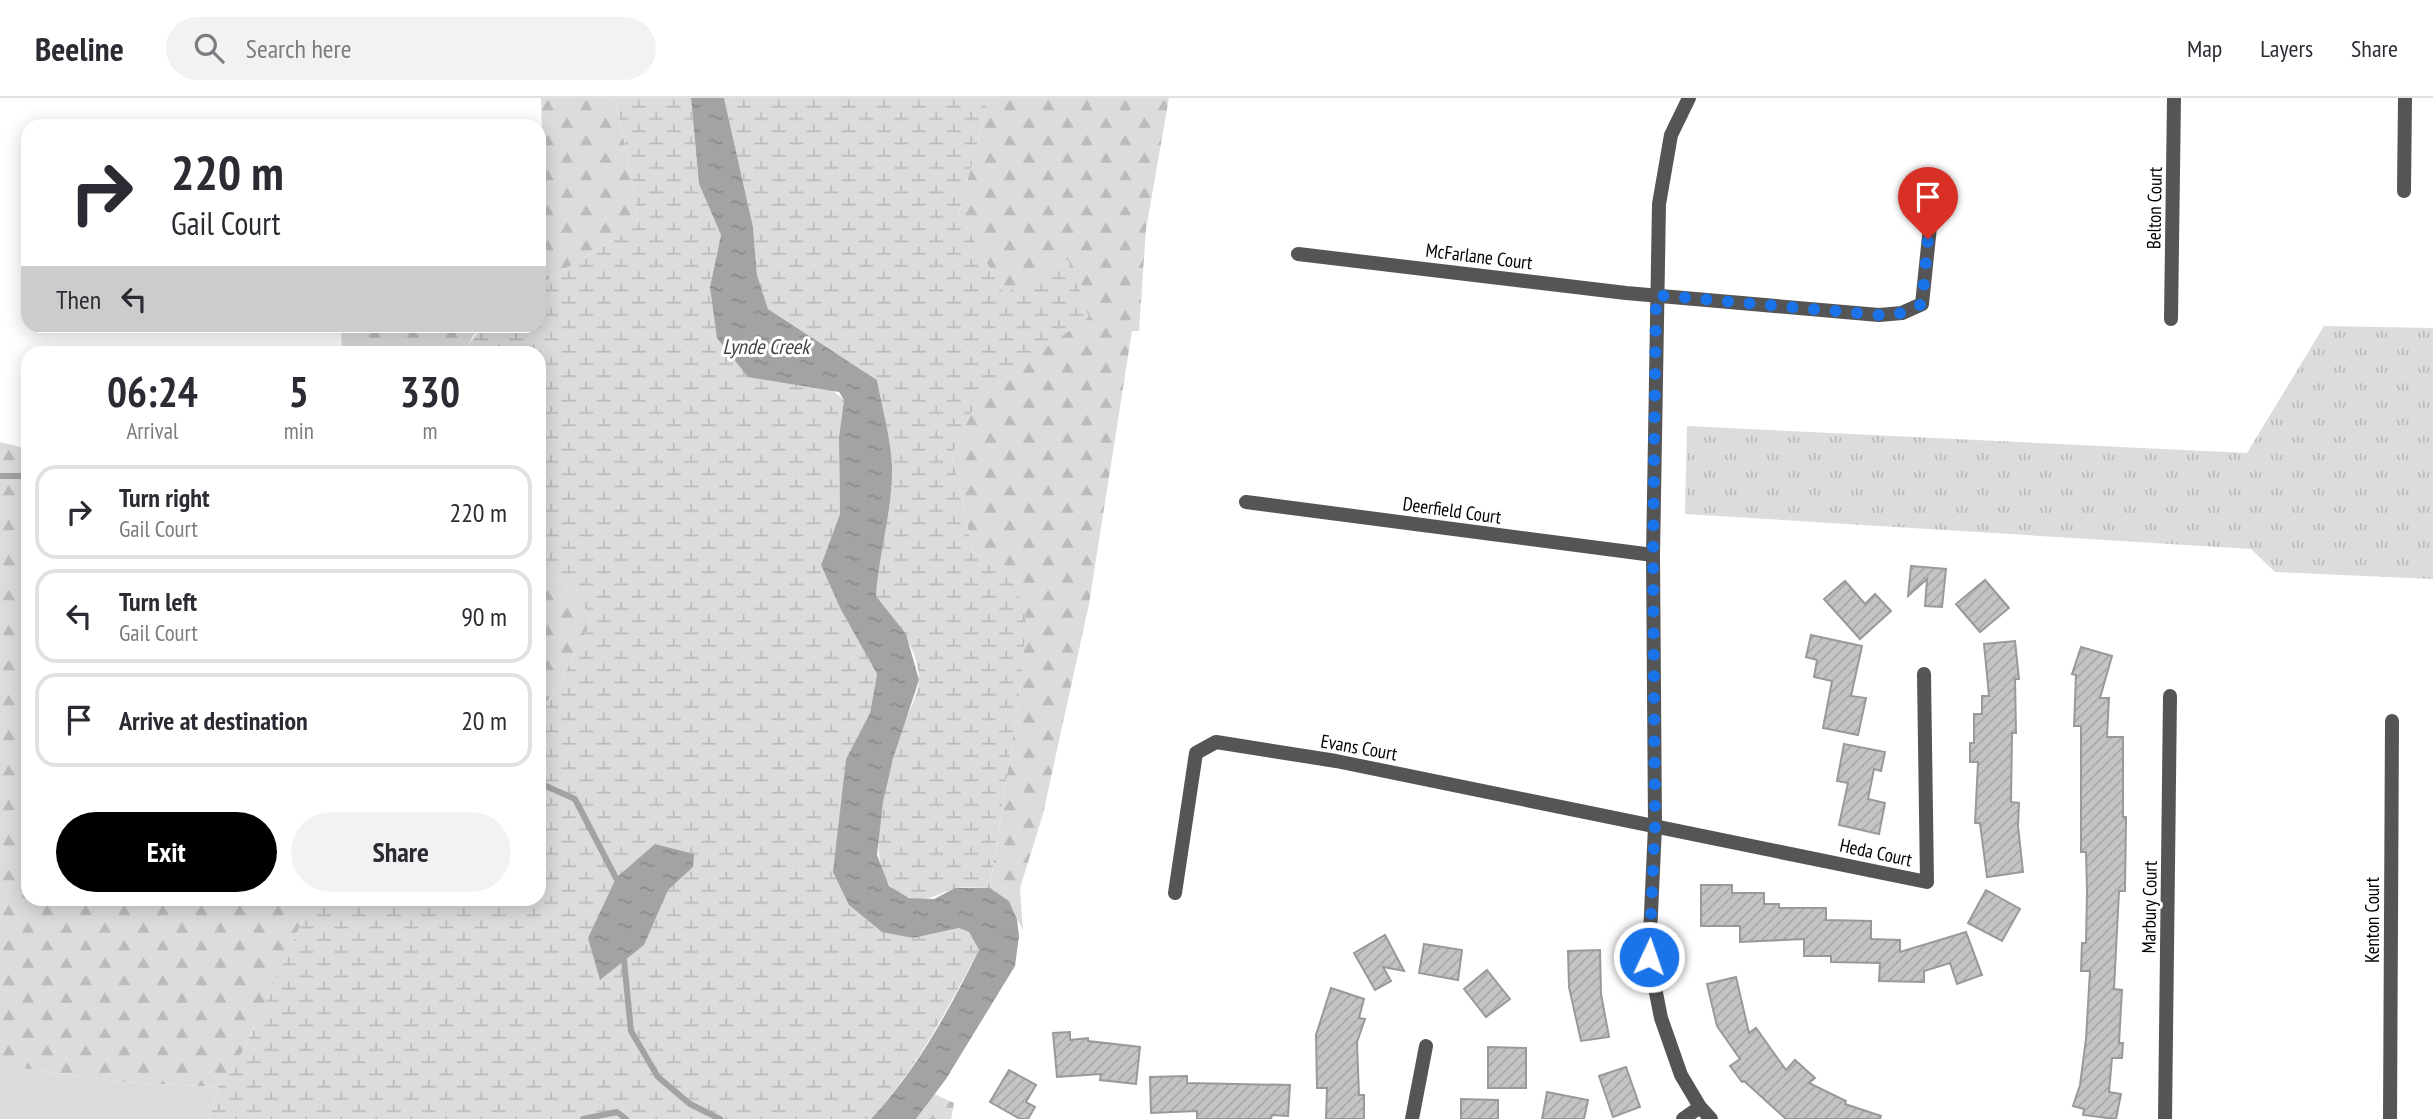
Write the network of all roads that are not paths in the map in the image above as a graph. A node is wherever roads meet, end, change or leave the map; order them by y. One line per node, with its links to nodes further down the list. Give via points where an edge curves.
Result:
1 (1689, 98): 7 (street, via 1671,135 1662,185)
2 (2174, 98): 8 (street, Belton Court)
3 (2405, 98): 4 (street)
4 (2404, 191)
5 (1931, 217): 7 (street, McFarlane Court, via 1922,304 1902,313 1879,315)
6 (1298, 254): 7 (street, McFarlane Court)
7 (1656, 295): 10 (street)
8 (2171, 319)
9 (1246, 502): 10 (street, Deerfield Court)
10 (1653, 555): 14 (street)
11 (1924, 674): 14 (street, Heda Court, via 1927,882)
12 (2170, 696): 21 (street, Marbury Court)
13 (2392, 721): 22 (street, Kenton Court)
14 (1655, 826): 15 (street, Evans Court, via 1336,761 1216,743 1196,753); 17 (street, via 1649,957 1661,1018 1681,1075)
15 (1175, 893)
16 (1426, 1046): 18 (street)
17 (1700, 1107): 19 (street); 20 (street)
18 (1412, 1119)
19 (1683, 1119)
20 (1711, 1119)
21 (2165, 1119)
22 (2390, 1119)

